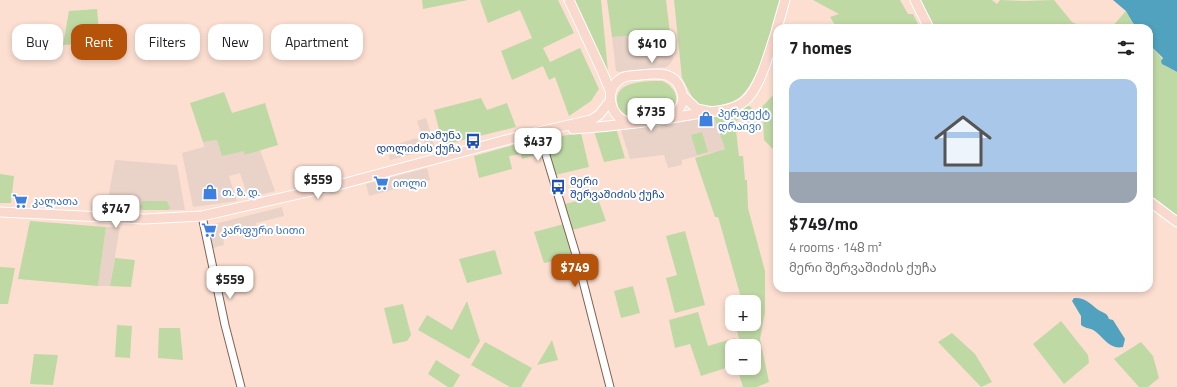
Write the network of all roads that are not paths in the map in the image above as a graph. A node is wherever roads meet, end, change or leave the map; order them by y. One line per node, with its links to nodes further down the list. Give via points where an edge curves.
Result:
1 (569, 0): 7 (main road)
2 (785, 0): 4 (main road)
3 (915, 0): 5 (main road)
4 (778, 24)
5 (927, 24)
6 (773, 39): 11 (main road, via 750,95 740,104)
7 (602, 70): 8 (main road); 10 (main road)
8 (621, 78): 9 (main road, via 664,74 678,82); 10 (main road)
9 (683, 96): 11 (main road, via 697,109); 12 (main road, via 678,112)
10 (611, 97): 13 (main road, via 599,115); 14 (main road, via 615,115)
11 (714, 111): 12 (main road)
12 (668, 119): 14 (main road)
13 (590, 120): 15 (main road, via 611,116 614,122); 16 (main road)
14 (630, 124): 15 (main road)
15 (606, 126): 16 (main road)
16 (543, 131): 19 (main road, via 338,185); 22 (street)
17 (1153, 204): 20 (main road)
18 (0, 212): 19 (main road, via 144,220)
19 (202, 216): 21 (street)
20 (1177, 222)
21 (241, 387)
22 (610, 387)

